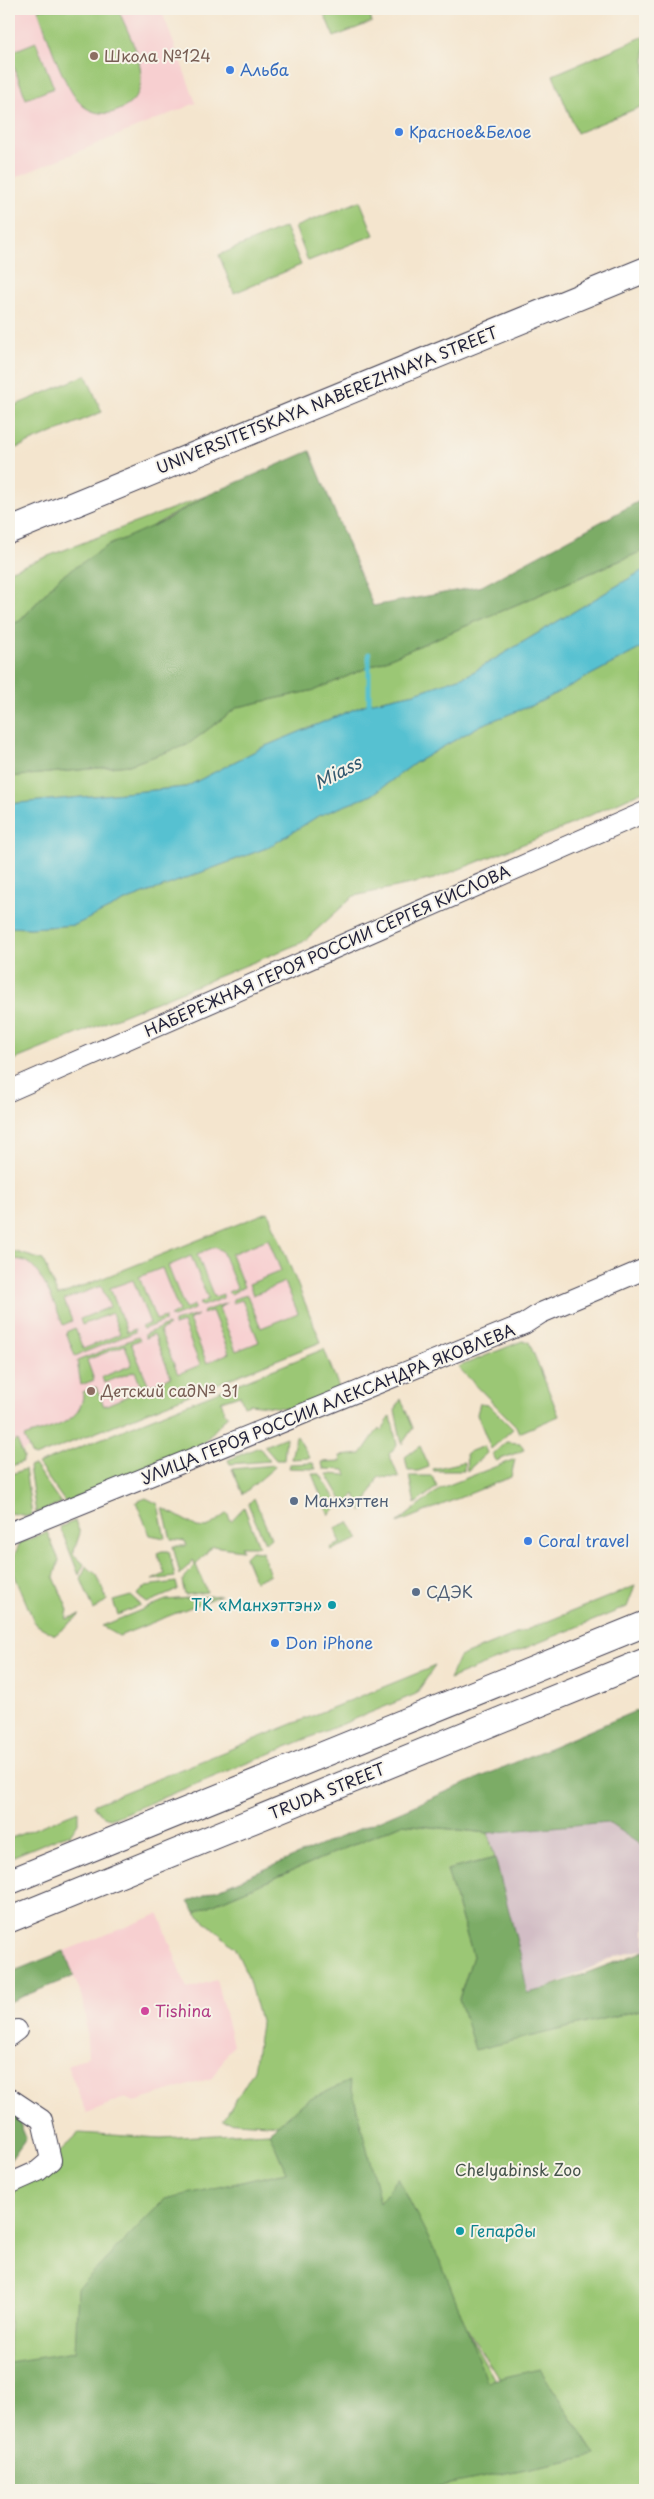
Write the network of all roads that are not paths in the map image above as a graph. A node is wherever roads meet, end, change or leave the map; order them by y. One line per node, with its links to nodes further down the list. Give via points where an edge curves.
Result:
1 (645, 270): 2 (main road, UNIVERSITETSKAYA NABEREZHNAYA STREET)
2 (9, 531)
3 (645, 812): 4 (street, НАБЕРЕЖНАЯ ГЕРОЯ РОССИИ СЕРГЕЯ КИСЛОВА)
4 (9, 1091)
5 (645, 1269): 6 (street, УЛИЦА ГЕРОЯ РОССИИ АЛЕКСАНДРА ЯКОВЛЕВА, via 524,1324)
6 (9, 1533)
7 (645, 1624): 9 (main road)
8 (645, 1662): 10 (main road, TRUDA STREET)
9 (9, 1882)
10 (9, 1920)
11 (9, 2098): 12 (street, via 42,2120 51,2160)
12 (9, 2184)

